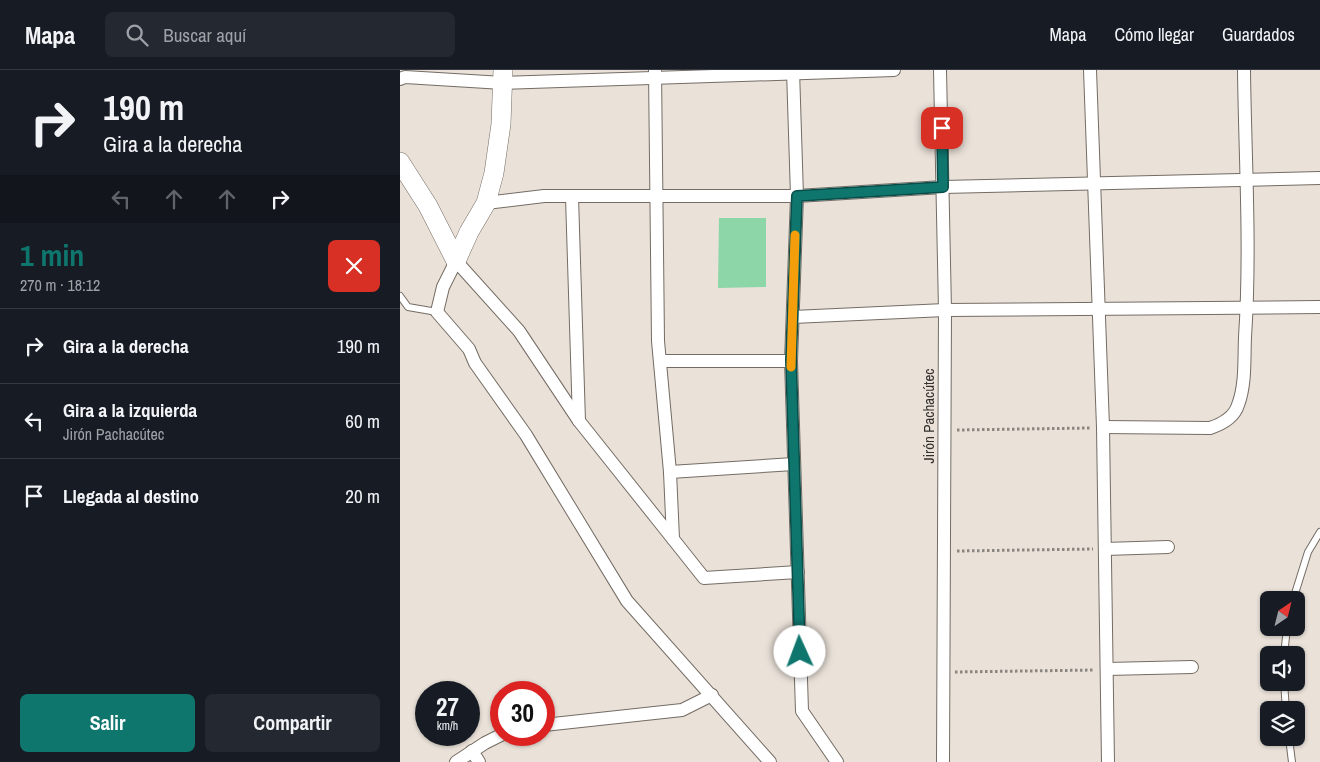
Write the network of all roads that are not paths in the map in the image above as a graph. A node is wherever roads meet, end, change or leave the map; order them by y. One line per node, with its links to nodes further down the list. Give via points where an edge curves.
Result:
1 (894, 70): 5 (street)
2 (940, 70): 13 (street, Jirón Pachacútec)
3 (1090, 70): 12 (street)
4 (1244, 70): 11 (street)
5 (793, 72): 6 (street); 14 (street)
6 (655, 73): 7 (street); 16 (street)
7 (503, 76): 8 (street); 17 (street, via 501,124)
8 (400, 79)
9 (400, 162): 18 (street, via 428,206)
10 (1320, 178): 11 (street)
11 (1246, 180): 12 (street); 22 (street)
12 (1095, 182): 13 (street); 21 (street)
13 (943, 187): 14 (street); 23 (street, Jirón Pachacútec)
14 (797, 196): 16 (street); 25 (street)
15 (572, 197): 16 (street); 17 (street, via 544,196); 28 (street)
16 (656, 197): 27 (street)
17 (486, 203): 18 (street)
18 (456, 261): 24 (street, via 443,287); 28 (street, via 519,330)
19 (400, 296): 24 (lane, via 408,307)
20 (1320, 307): 22 (street)
21 (1099, 308): 22 (street); 23 (street); 29 (street)
22 (1247, 308): 29 (street, via 1242,382 1238,405 1231,417 1210,428)
23 (945, 310): 25 (street); 49 (street, Jirón Pachacútec)
24 (437, 312): 40 (street, via 469,350 475,364 526,435 627,601)
25 (793, 317): 26 (street)
26 (791, 360): 27 (street); 30 (street)
27 (660, 361): 31 (street)
28 (579, 421): 33 (street)
29 (1103, 428): 35 (street)
30 (794, 464): 31 (street); 36 (street)
31 (670, 472): 33 (street)
32 (1320, 532): 37 (lane, via 1308,552)
33 (672, 539): 36 (street, via 704,578)
34 (1168, 547): 35 (street)
35 (1105, 548): 39 (street)
36 (798, 572): 48 (street, via 802,711)
37 (1296, 591)
38 (1192, 667): 39 (street)
39 (1107, 669): 50 (street)
40 (712, 695): 41 (street, via 682,710); 47 (street)
41 (555, 724)
42 (490, 741): 44 (street)
43 (1290, 746): 51 (lane)
44 (472, 751): 45 (street); 46 (street)
45 (456, 762)
46 (480, 762)
47 (770, 762)
48 (837, 762)
49 (943, 762)
50 (1108, 762)
51 (1292, 762)

